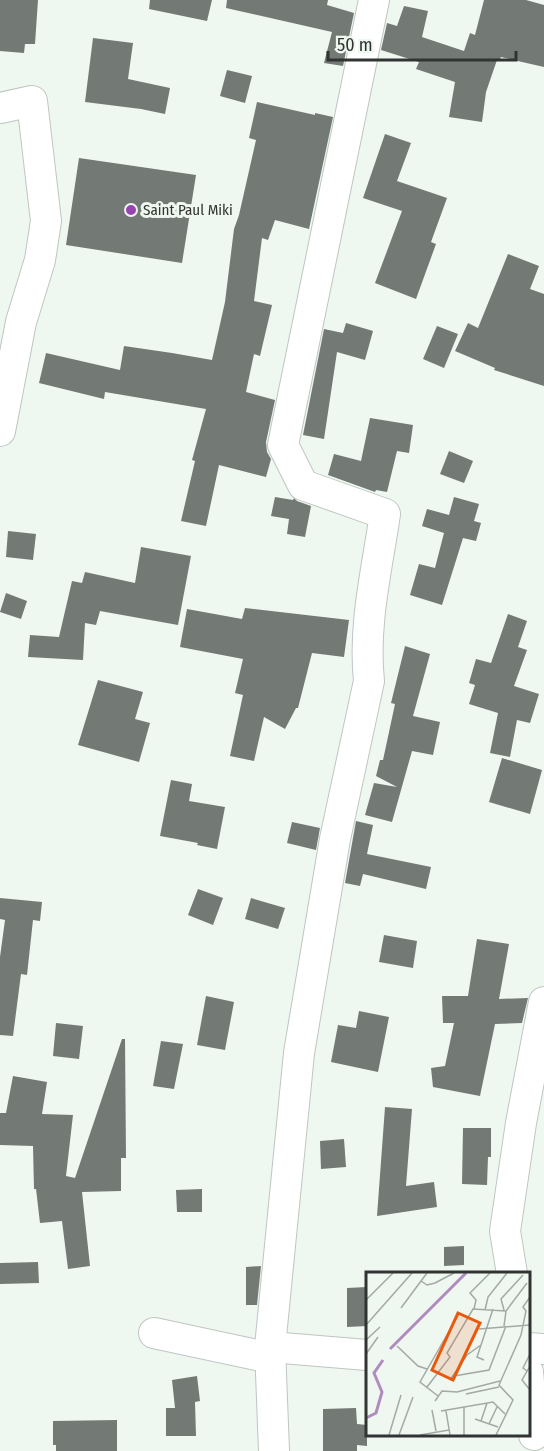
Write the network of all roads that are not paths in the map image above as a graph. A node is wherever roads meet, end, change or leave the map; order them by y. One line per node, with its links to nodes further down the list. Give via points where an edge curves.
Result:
1 (374, 0): 9 (street, via 283,445 303,485 385,514 370,617 369,681 335,839 299,1053)
2 (0, 108): 3 (street, via 32,101 46,221)
3 (0, 431)
4 (544, 1002): 5 (street, via 505,1231)
5 (512, 1272)
6 (154, 1333): 9 (street)
7 (529, 1348): 8 (street)
8 (544, 1349)
9 (270, 1352): 10 (street); 13 (street)
10 (366, 1354)
11 (529, 1382): 12 (street)
12 (534, 1435)
13 (274, 1451)

